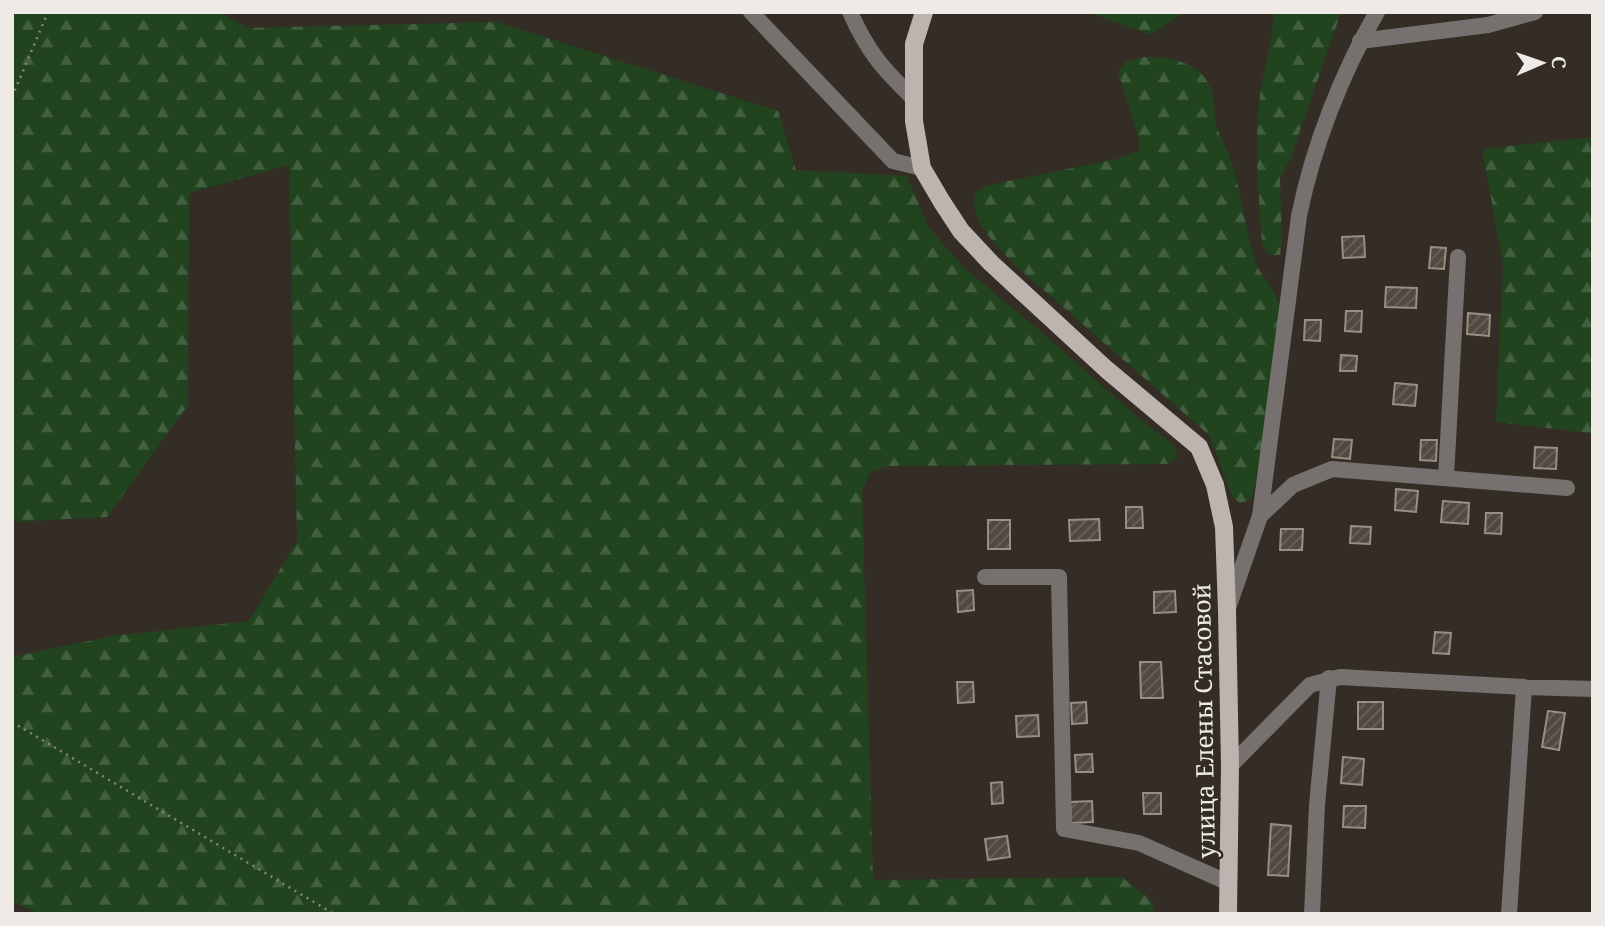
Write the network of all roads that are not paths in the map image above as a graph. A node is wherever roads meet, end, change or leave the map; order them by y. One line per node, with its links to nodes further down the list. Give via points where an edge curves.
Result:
1 (751, 12): 8 (street, via 893,161)
2 (850, 12): 7 (street, via 881,66)
3 (924, 12): 7 (main road, via 914,44)
4 (1377, 12): 6 (street)
5 (1535, 12): 6 (street, via 1488,25)
6 (1360, 41): 12 (street, via 1319,142 1299,216)
7 (913, 98): 8 (main road)
8 (922, 168): 14 (main road, улица Елены Стасовой, via 961,231 991,263 1199,447 1215,485 1224,527)
9 (1458, 257): 10 (street)
10 (1446, 477): 11 (street); 12 (street, via 1332,469 1293,485)
11 (1567, 488)
12 (1260, 516): 14 (street)
13 (985, 578): 19 (street, via 1059,578 1064,830 1139,842)
14 (1227, 611): 18 (main road, улица Елены Стасовой)
15 (1329, 678): 16 (street); 18 (street, via 1310,685); 21 (street)
16 (1524, 687): 17 (street); 22 (street)
17 (1593, 689)
18 (1230, 766): 19 (main road, улица Елены Стасовой)
19 (1229, 883): 20 (main road, улица Елены Стасовой)
20 (1228, 914)
21 (1312, 914)
22 (1508, 914)

